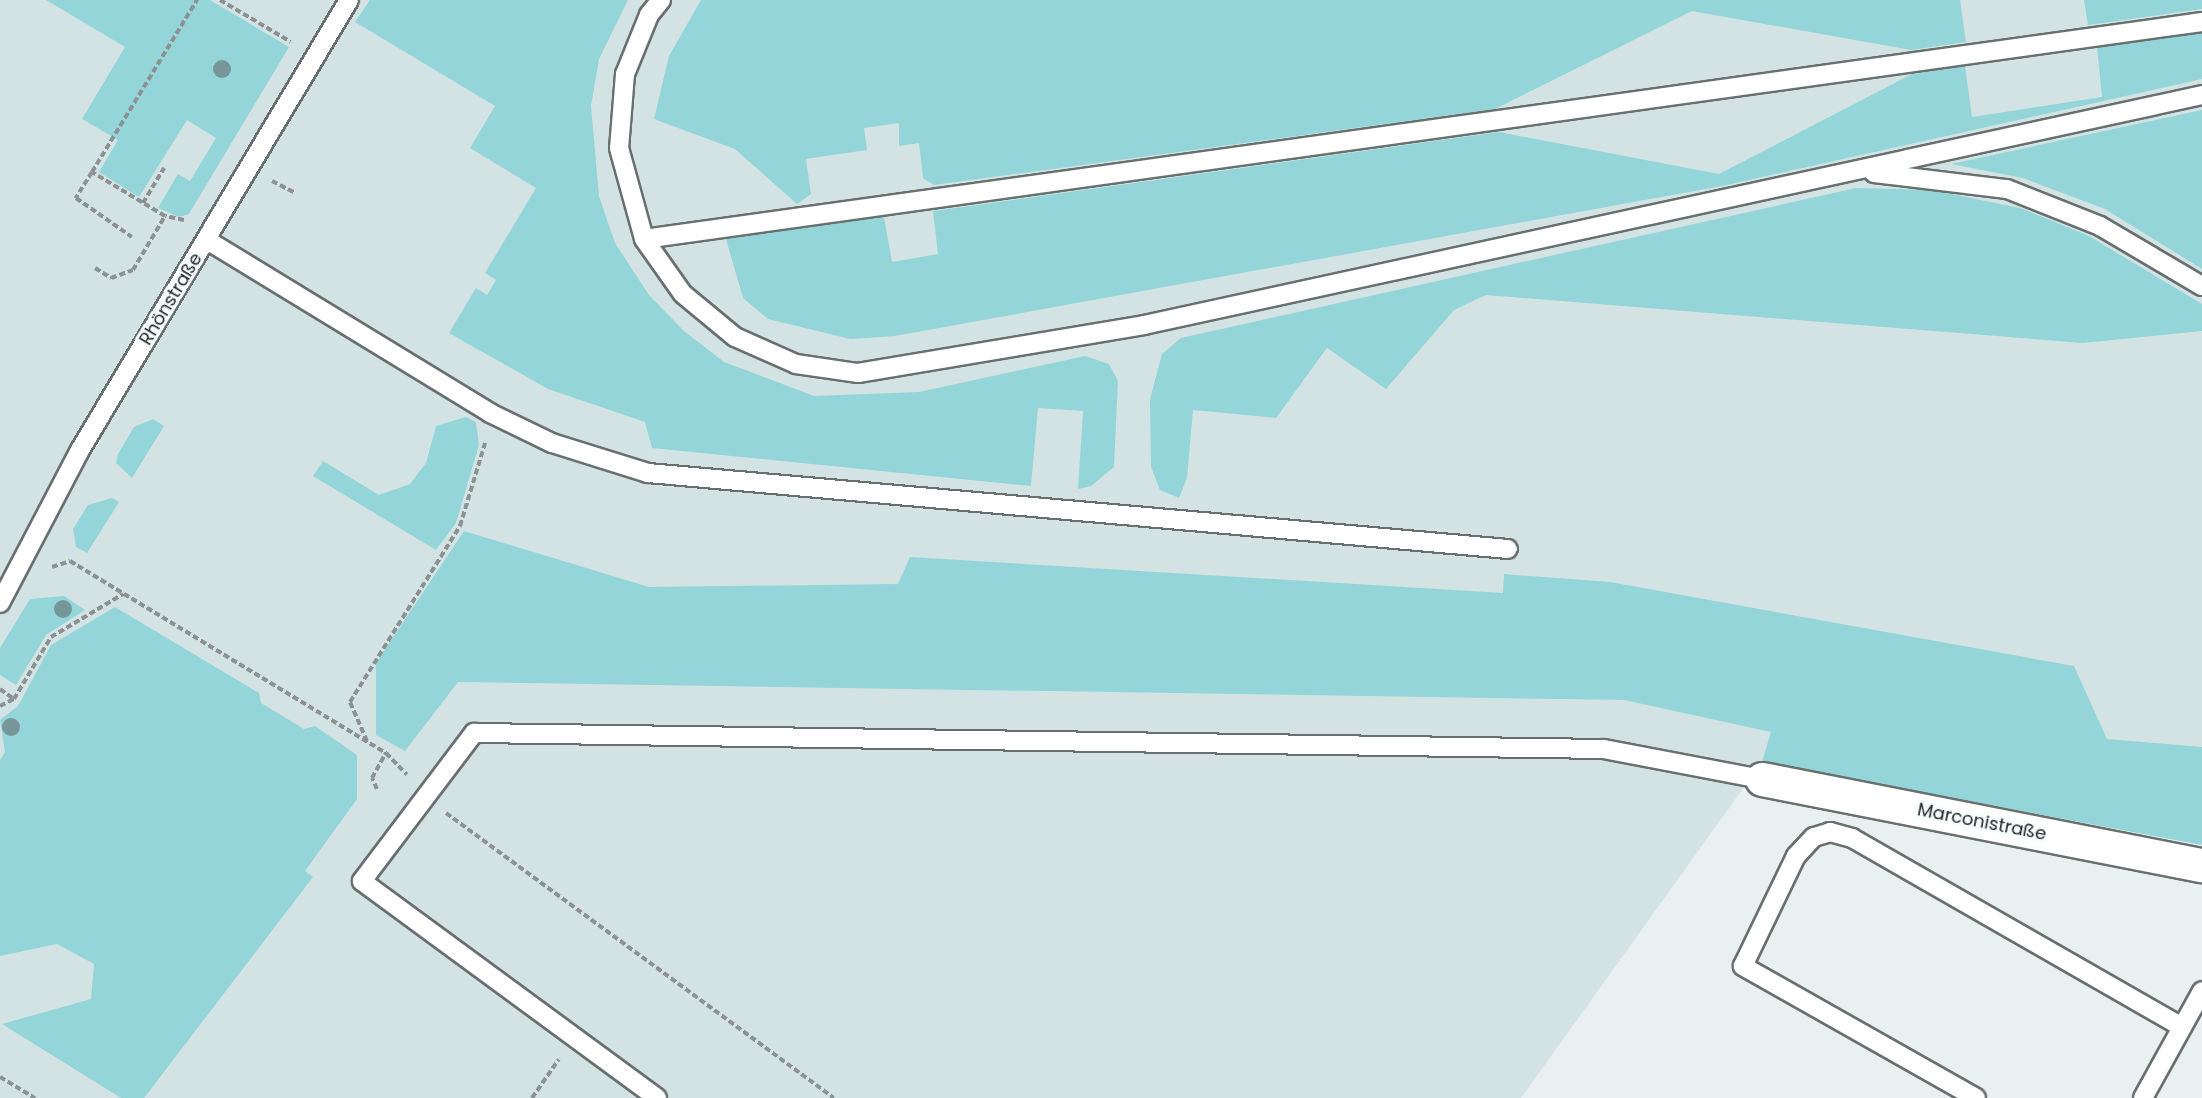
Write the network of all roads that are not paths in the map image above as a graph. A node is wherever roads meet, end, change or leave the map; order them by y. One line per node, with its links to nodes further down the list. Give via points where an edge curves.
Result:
1 (350, 0): 7 (lane, Rhönstraße)
2 (661, 0): 6 (lane, via 649,15 625,74 619,148)
3 (2202, 22): 6 (lane)
4 (2202, 95): 5 (lane)
5 (1854, 172): 6 (lane, via 1143,325 858,373 796,364 735,337 683,294); 8 (lane, via 2007,189 2100,226)
6 (644, 239)
7 (207, 240): 9 (lane, via 490,413 552,443 648,473); 10 (lane, Rhönstraße, via 80,450)
8 (2202, 286)
9 (1508, 549)
10 (0, 603)
11 (1762, 778): 12 (street, Marconistraße); 15 (lane, via 1604,749 474,733 362,881)
12 (2202, 865)
13 (2202, 991): 14 (lane)
14 (2180, 1026): 16 (lane, via 1852,838 1830,832 1814,837 1796,856 1743,966); 17 (lane)
15 (657, 1098)
16 (1976, 1098)
17 (2143, 1098)

